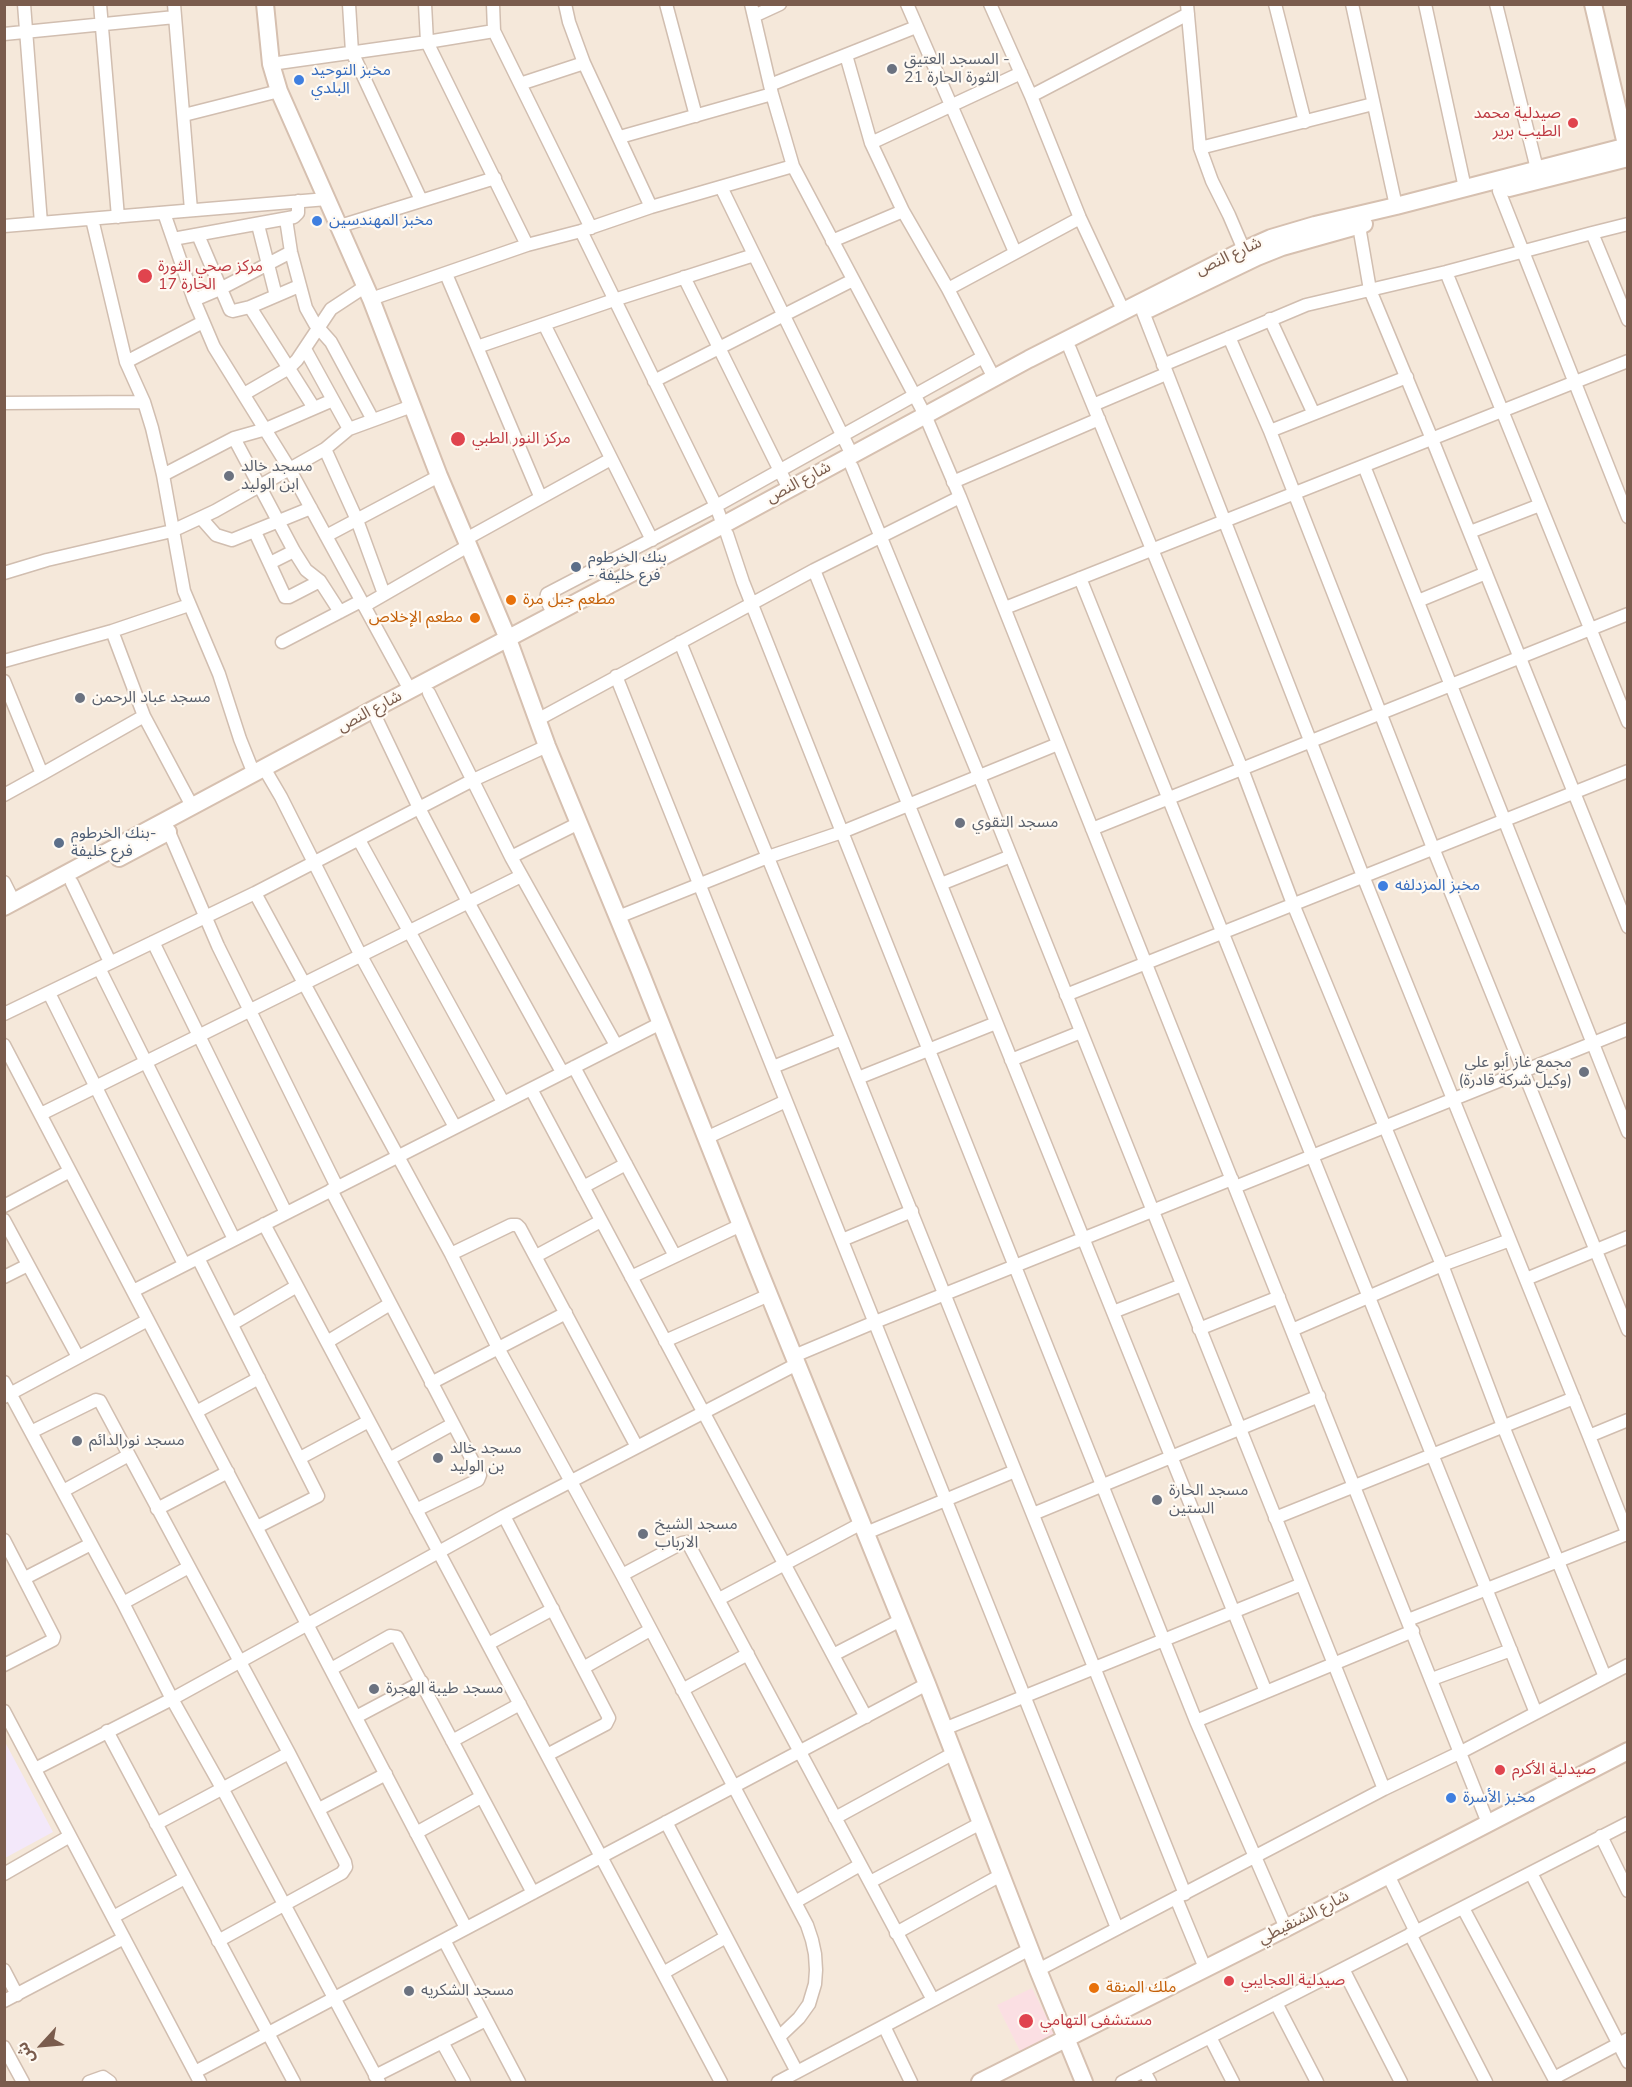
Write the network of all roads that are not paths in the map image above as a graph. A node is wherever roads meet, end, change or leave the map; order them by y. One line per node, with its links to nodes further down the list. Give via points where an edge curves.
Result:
1 (24, 4): 23 (street)
2 (100, 4): 20 (street)
3 (265, 4): 29 (main road)
4 (349, 4): 26 (street)
5 (425, 4): 25 (street)
6 (493, 4): 22 (street)
7 (565, 4): 28 (street)
8 (666, 4): 38 (street)
9 (780, 4): 18 (street)
10 (908, 4): 21 (street)
11 (990, 4): 30 (street)
12 (1275, 4): 39 (street)
13 (1352, 4): 35 (street)
14 (1425, 4): 48 (street)
15 (1496, 4): 45 (street)
16 (1593, 4): 43 (main road)
17 (1187, 9): 34 (street); 42 (street)
18 (752, 10): 32 (street)
19 (175, 11): 20 (street); 37 (street)
20 (102, 24): 23 (street); 58 (street)
21 (916, 27): 27 (street); 36 (street)
22 (494, 31): 25 (street); 31 (street)
23 (27, 32): 24 (street); 62 (street)
24 (4, 34)
25 (427, 42): 26 (street); 46 (street)
26 (352, 52): 29 (street); 51 (street)
27 (846, 55): 32 (street); 41 (street)
28 (584, 63): 31 (street); 40 (street)
29 (271, 64): 33 (main road)
30 (1021, 73): 34 (street); 36 (street)
31 (520, 84): 68 (street)
32 (771, 90): 38 (street); 44 (street)
33 (279, 91): 37 (street); 50 (main road)
34 (1030, 96): 59 (street)
35 (1373, 104): 39 (street); 53 (street)
36 (952, 105): 41 (street); 76 (street)
37 (184, 114): 55 (street)
38 (696, 116): 40 (street)
39 (1305, 122): 42 (street)
40 (620, 137): 54 (street)
41 (871, 143): 56 (street)
42 (1200, 148): 74 (street)
43 (1627, 151): 45 (main road, شارع النص); 49 (main road, شارع النص)
44 (793, 166): 47 (street); 72 (street)
45 (1537, 169): 48 (main road, شارع النص)
46 (495, 178): 51 (street); 73 (street)
47 (721, 187): 54 (street); 78 (street)
48 (1465, 188): 53 (main road, شارع النص)
49 (1499, 191): 67 (main road, شارع النص); 77 (street)
50 (327, 198): 52 (street); 66 (main road)
51 (421, 200): 66 (street)
52 (298, 201): 55 (street); 61 (street, via 297,215)
53 (1396, 206): 74 (main road, شارع النص, via 1315,225)
54 (651, 207): 68 (street)
55 (191, 210): 57 (street)
56 (903, 211): 72 (street); 86 (street)
57 (164, 213): 58 (street); 71 (street)
58 (118, 217): 60 (street)
59 (1080, 218): 76 (street); 93 (street)
60 (92, 219): 62 (street); 108 (street)
61 (286, 219): 63 (street); 75 (street)
62 (41, 223): 65 (street)
63 (258, 225): 70 (street); 79 (street)
64 (1628, 225): 69 (street)
65 (4, 226)
66 (340, 226): 88 (main road)
67 (1359, 226): 87 (street); 94 (main road, شارع النص, via 1282,247)
68 (586, 230): 73 (street); 91 (street)
69 (1592, 233): 77 (street); 97 (street)
70 (198, 235): 71 (street); 85 (street)
71 (173, 239): 90 (street)
72 (832, 241): 83 (street)
73 (527, 246): 81 (street)
74 (1244, 250): 93 (main road, شارع النص)
75 (291, 252): 79 (street); 84 (street)
76 (1015, 252): 86 (street)
77 (1522, 252): 80 (street); 114 (street)
78 (754, 255): 82 (street); 95 (street)
79 (267, 264): 85 (street); 89 (street)
80 (1446, 272): 87 (street); 123 (street)
81 (446, 274): 88 (street); 102 (street)
82 (684, 277): 91 (street); 103 (street)
83 (853, 280): 95 (street); 116 (street)
84 (299, 286): 89 (street); 100 (street)
85 (220, 289): 90 (street); 92 (street, via 230,310)
86 (948, 290): 106 (street)
87 (1370, 290): 96 (street, via 1306,305); 111 (street)
88 (368, 293): 100 (street, via 331,309); 121 (main road)
89 (276, 296): 92 (street)
90 (194, 300): 98 (street)
91 (614, 300): 99 (street); 113 (street)
92 (250, 307): 109 (street)
93 (1123, 310): 112 (main road, شارع النص)
94 (1143, 312): 105 (main road, شارع النص); 110 (street)
95 (784, 315): 103 (street); 131 (street)
96 (1270, 319): 101 (street); 124 (street)
97 (1628, 320)
98 (203, 322): 108 (street); 115 (street, via 222,362)
99 (544, 324): 102 (street); 135 (street)
100 (318, 327): 104 (street); 126 (street, via 335,348)
101 (1229, 337): 110 (street); 130 (street)
102 (477, 347): 146 (street)
103 (719, 348): 113 (street); 139 (street)
104 (305, 349): 109 (street); 117 (street)
105 (1070, 349): 120 (street); 127 (main road, شارع النص)
106 (983, 357): 112 (street); 116 (street)
107 (1628, 361): 114 (street)
108 (126, 362): 118 (street)
109 (289, 368): 115 (street); 122 (street)
110 (1165, 370): 120 (street); 154 (street)
111 (1407, 377): 124 (street); 133 (street)
112 (994, 378): 127 (main road, شارع النص)
113 (654, 381): 149 (street)
114 (1574, 382): 123 (street); 151 (street)
115 (244, 394): 128 (street)
116 (913, 396): 127 (street); 131 (street)
117 (333, 400): 122 (street); 129 (street)
118 (144, 402): 119 (street); 140 (street)
119 (4, 404)
120 (1093, 405): 125 (street)
121 (412, 406): 126 (street); 141 (main road)
122 (314, 408): 128 (street)
123 (1502, 411): 133 (street); 148 (street)
124 (1313, 412): 130 (street)
125 (1099, 419): 142 (street); 164 (street)
126 (373, 420): 129 (street)
127 (927, 421): 136 (main road, شارع النص); 142 (street)
128 (266, 429): 132 (street); 138 (street)
129 (349, 429): 134 (street)
130 (1270, 431): 145 (street)
131 (843, 434): 136 (street); 139 (street)
132 (234, 438): 140 (street); 143 (street)
133 (1432, 438): 137 (street); 159 (street)
134 (325, 449): 138 (street); 153 (street)
135 (611, 459): 146 (street); 162 (street)
136 (852, 461): 144 (main road, شارع النص); 156 (main road, شارع النص); 161 (street)
137 (1364, 466): 145 (street); 175 (street)
138 (289, 468): 143 (street); 150 (street)
139 (779, 470): 144 (street); 149 (street)
140 (163, 475): 157 (street)
141 (439, 476): 153 (street); 163 (main road)
142 (953, 482): 147 (street)
143 (259, 485): 152 (street); 155 (street)
144 (789, 489): 156 (main road, شارع النص)
145 (1294, 493): 154 (street); 195 (street)
146 (540, 496): 163 (street)
147 (960, 497): 161 (street); 179 (street)
148 (1540, 504): 159 (street); 183 (street)
149 (716, 506): 156 (street); 162 (street)
150 (311, 508): 155 (street); 160 (street)
151 (1628, 517)
152 (201, 518): 157 (street); 158 (street, via 225,539)
153 (357, 520): 160 (street); 174 (street)
154 (1224, 521): 164 (street); 200 (street)
155 (278, 522): 158 (street); 165 (street)
156 (725, 530): 173 (main road, شارع النص); 177 (street); 187 (main road, شارع النص)
157 (172, 531): 169 (street); 178 (street)
158 (255, 532): 166 (street)
159 (1470, 532): 170 (street)
160 (326, 536): 176 (street)
161 (880, 536): 167 (street); 207 (street)
162 (651, 540): 168 (street)
163 (467, 542): 174 (street); 187 (main road)
164 (1151, 550): 171 (street); 203 (street)
165 (294, 551): 166 (street); 172 (street, via 306,570)
166 (270, 563): 172 (street, via 287,598)
167 (814, 570): 177 (street); 212 (street)
168 (592, 571): 173 (street); 182 (street, via 547,594)
169 (4, 573)
170 (1486, 573): 175 (street); 188 (street)
171 (1080, 578): 179 (street); 211 (street)
172 (320, 581): 180 (street)
173 (601, 589): 182 (main road, شارع النص)
174 (384, 594): 176 (street)
175 (1418, 601): 192 (street)
176 (363, 603): 180 (street); 193 (street)
177 (751, 604): 186 (street); 219 (street)
178 (189, 605): 184 (street); 205 (street, via 219,675 240,739)
179 (1005, 608): 201 (street)
180 (340, 612): 185 (street)
181 (1628, 614): 183 (street)
182 (554, 615): 187 (main road, شارع النص)
183 (1590, 630): 188 (street); 199 (street)
184 (112, 631): 189 (street); 196 (street)
185 (282, 642)
186 (680, 642): 190 (street); 225 (street)
187 (510, 644): 193 (main road, شارع النص); 194 (main road, شارع النص); 198 (main road)
188 (1519, 657): 192 (street); 209 (street)
189 (4, 661)
190 (616, 676): 198 (street); 231 (street)
191 (4, 681): 206 (street)
192 (1451, 685): 195 (street); 215 (street)
193 (410, 690): 205 (main road, شارع النص)
194 (429, 693): 197 (main road, شارع النص); 208 (street)
195 (1381, 714): 200 (street); 222 (street)
196 (144, 716): 206 (street); 213 (street)
197 (377, 720): 205 (main road, شارع النص); 214 (street)
198 (537, 720): 202 (main road)
199 (1628, 722)
200 (1312, 741): 203 (street); 228 (street)
201 (1058, 744): 207 (street); 217 (street)
202 (547, 746): 208 (street); 216 (main road)
203 (1242, 769): 211 (street); 236 (street)
204 (1628, 771): 209 (street)
205 (263, 773): 213 (main road, شارع النص); 218 (main road, شارع النص); 226 (street)
206 (42, 774): 210 (street)
207 (979, 776): 212 (street); 223 (street)
208 (471, 781): 214 (street); 224 (street)
209 (1573, 792): 215 (street); 240 (street)
210 (4, 795)
211 (1169, 798): 217 (street); 242 (street)
212 (909, 805): 219 (street); 232 (street)
213 (192, 806): 220 (main road, شارع النص)
214 (418, 808): 221 (street); 234 (street)
215 (1503, 820): 222 (street); 258 (street)
216 (579, 823): 224 (street); 238 (main road)
217 (1092, 829): 245 (street)
218 (169, 832): 220 (main road, شارع النص); 237 (street)
219 (842, 832): 225 (street); 261 (street)
220 (145, 839): 230 (main road, شارع النص); 235 (main road, شارع النص)
221 (359, 840): 226 (street); 241 (street)
222 (1433, 848): 228 (street); 266 (street)
223 (1011, 856): 232 (street); 249 (street)
224 (511, 857): 227 (street)
225 (768, 857): 231 (street); 257 (street)
226 (313, 863): 233 (street); 244 (street)
227 (521, 876): 234 (street); 260 (street)
228 (1363, 876): 236 (street); 271 (street)
229 (4, 882): 235 (street)
230 (72, 883): 239 (main road, شارع النص); 246 (street)
231 (699, 884): 238 (street); 265 (street)
232 (941, 884): 253 (street)
233 (255, 893): 237 (street); 247 (street)
234 (468, 902): 241 (street); 267 (street)
235 (9, 904)
236 (1293, 904): 242 (street); 275 (street)
237 (205, 917): 243 (street); 250 (street)
238 (618, 917): 252 (main road)
239 (4, 919)
240 (1628, 927)
241 (410, 932): 244 (street); 273 (street)
242 (1222, 932): 245 (street); 279 (street)
243 (153, 942): 246 (street); 256 (street)
244 (361, 956): 247 (street); 276 (street)
245 (1145, 963): 249 (street); 283 (street)
246 (105, 965): 248 (street); 263 (street)
247 (304, 984): 250 (street); 280 (street)
248 (49, 993): 251 (street); 269 (street)
249 (1066, 994): 255 (street)
250 (250, 1010): 256 (street); 285 (street)
251 (4, 1014)
252 (661, 1023): 260 (street); 278 (main road)
253 (996, 1023): 261 (street); 262 (street)
254 (1628, 1029): 258 (street)
255 (1081, 1032): 262 (street); 288 (street)
256 (199, 1035): 263 (street); 289 (street)
257 (842, 1039): 265 (street); 268 (street)
258 (1593, 1043): 266 (street); 277 (street)
259 (4, 1045): 274 (street)
260 (616, 1045): 264 (street)
261 (929, 1050): 268 (street); 307 (street)
262 (1011, 1060): 296 (street)
263 (146, 1061): 269 (street); 295 (street)
264 (574, 1066): 267 (street); 281 (street)
265 (773, 1067): 272 (street)
266 (1524, 1070): 271 (street); 299 (street)
267 (562, 1072): 270 (street)
268 (858, 1078): 287 (street)
269 (95, 1087): 274 (street); 304 (street)
270 (531, 1089): 273 (street); 284 (street)
271 (1453, 1099): 275 (street); 298 (street)
272 (786, 1101): 278 (street); 297 (street)
273 (503, 1102): 276 (street)
274 (41, 1114): 282 (street)
275 (1384, 1126): 279 (street); 306 (street)
276 (455, 1127): 280 (street)
277 (1628, 1132)
278 (706, 1138): 293 (main road)
279 (1312, 1155): 283 (street); 317 (street)
280 (398, 1156): 285 (street); 300 (street)
281 (626, 1164): 284 (street); 302 (street)
282 (70, 1171): 286 (street); 313 (street)
283 (1234, 1183): 288 (street); 316 (street)
284 (583, 1187): 291 (street)
285 (334, 1188): 289 (street); 318 (street)
286 (4, 1206)
287 (912, 1211): 297 (street); 314 (street)
288 (1152, 1211): 296 (street); 311 (street)
289 (286, 1213): 292 (street)
290 (4, 1220): 305 (street)
291 (601, 1221): 301 (street); 308 (street)
292 (264, 1224): 295 (street); 312 (street)
293 (741, 1225): 302 (street); 315 (main road)
294 (1628, 1237): 299 (street)
295 (234, 1239): 303 (street)
296 (1083, 1239): 307 (street); 319 (street)
297 (842, 1240): 322 (street)
298 (1510, 1240): 306 (street); 310 (street)
299 (1595, 1250): 310 (street); 326 (street)
300 (451, 1254): 301 (street, via 514,1224); 329 (street)
301 (536, 1256): 320 (street)
302 (675, 1256): 308 (street)
303 (198, 1257): 304 (street); 323 (street)
304 (184, 1264): 313 (street)
305 (28, 1265): 309 (street); 330 (street)
306 (1442, 1265): 317 (street); 343 (street)
307 (1015, 1266): 314 (street); 356 (street)
308 (631, 1276): 327 (street)
309 (4, 1277)
310 (1526, 1279): 337 (street)
311 (1182, 1285): 319 (street); 324 (street)
312 (297, 1286): 323 (street); 328 (street)
313 (133, 1291): 321 (street)
314 (945, 1294): 322 (street); 353 (street)
315 (769, 1295): 327 (street); 331 (main road)
316 (1279, 1297): 324 (street); 325 (street)
317 (1369, 1297): 325 (street); 348 (street)
318 (390, 1304): 328 (street); 334 (street)
319 (1113, 1312): 350 (street)
320 (566, 1313): 329 (street); 347 (street)
321 (148, 1320): 330 (street); 338 (street)
322 (875, 1322): 331 (street); 359 (street)
323 (232, 1324): 332 (street)
324 (1199, 1329): 344 (street)
325 (1292, 1330): 336 (street)
326 (1628, 1330)
327 (665, 1341): 339 (street)
328 (327, 1342): 341 (street)
329 (498, 1348): 334 (street); 355 (street)
330 (78, 1357): 335 (street)
331 (796, 1360): 339 (street); 366 (main road)
332 (259, 1378): 338 (street); 351 (street)
333 (4, 1382): 335 (street)
334 (431, 1383): 342 (street)
335 (8, 1395): 345 (street)
336 (1318, 1396): 344 (street); 357 (street)
337 (1574, 1398): 343 (street); 346 (street)
338 (196, 1412): 354 (street)
339 (704, 1413): 347 (street); 372 (street)
340 (1628, 1420): 346 (street)
341 (369, 1421): 351 (street); 352 (street)
342 (453, 1424): 352 (street); 361 (street, via 480,1479)
343 (1503, 1426): 348 (street); 371 (street)
344 (1239, 1429): 350 (street); 364 (street)
345 (31, 1432): 349 (street, via 98,1400); 358 (street)
346 (1589, 1436): 367 (street)
347 (637, 1448): 355 (street)
348 (1432, 1453): 357 (street); 377 (street)
349 (129, 1455): 358 (street); 360 (street)
350 (1171, 1457): 356 (street); 381 (street)
351 (300, 1458): 365 (street, via 318,1498)
352 (389, 1459): 361 (street)
353 (1015, 1471): 359 (street); 362 (street)
354 (228, 1472): 360 (street); 365 (street)
355 (570, 1483): 363 (street); 374 (street)
356 (1102, 1485): 362 (street); 386 (street)
357 (1354, 1485): 364 (street); 384 (street)
358 (63, 1491): 369 (street)
359 (946, 1500): 366 (street); 404 (street)
360 (158, 1509): 373 (street)
361 (416, 1510): 370 (street)
362 (1033, 1514): 395 (street)
363 (504, 1516): 370 (street); 380 (street)
364 (1275, 1518): 376 (street)
365 (257, 1527): 383 (street)
366 (864, 1528): 372 (street); 382 (main road)
367 (1627, 1535): 371 (street)
368 (4, 1540): 375 (street)
369 (91, 1544): 375 (street); 379 (street)
370 (439, 1553): 383 (street); 387 (street)
371 (1558, 1561): 377 (street); 398 (street)
372 (784, 1564): 378 (street); 390 (street)
373 (189, 1567): 379 (street); 391 (street)
374 (621, 1575): 378 (street, via 687,1542); 385 (street)
375 (26, 1578): 393 (street, via 54,1637)
376 (1302, 1584): 381 (street); 392 (street)
377 (1488, 1589): 384 (street); 388 (street)
378 (718, 1599): 389 (street)
379 (123, 1603): 405 (street)
380 (553, 1609): 387 (street); 396 (street)
381 (1233, 1611): 386 (street); 403 (street)
382 (901, 1620): 390 (street); 401 (main road)
383 (307, 1623): 391 (street); 397 (street)
384 (1411, 1626): 392 (street); 399 (street)
385 (650, 1630): 396 (street); 402 (street)
386 (1164, 1639): 395 (street); 411 (street)
387 (488, 1644): 406 (street)
388 (1511, 1650): 399 (street); 408 (street)
389 (748, 1654): 402 (street); 416 (street)
390 (833, 1655): 410 (street)
391 (240, 1662): 405 (street); 418 (street)
392 (1333, 1664): 403 (street); 425 (street)
393 (4, 1665)
394 (1628, 1665): 398 (street)
395 (1095, 1667): 404 (street); 448 (street)
396 (584, 1668): 420 (street, via 608,1721)
397 (331, 1669): 400 (street, via 393,1635); 409 (street)
398 (1605, 1677): 408 (street)
399 (1432, 1679): 417 (street)
400 (422, 1682): 409 (street); 414 (street)
401 (927, 1684): 410 (street); 412 (main road)
402 (682, 1690): 423 (street)
403 (1266, 1692): 411 (street)
404 (1024, 1696): 412 (street); 454 (street)
405 (172, 1699): 413 (street); 424 (street)
406 (520, 1704): 414 (street); 420 (street)
407 (4, 1711): 421 (street)
408 (1536, 1713): 417 (street)
409 (356, 1717): 422 (street)
410 (866, 1717): 416 (street)
411 (1196, 1721): 438 (street)
412 (944, 1729): 419 (main road)
413 (106, 1731): 421 (street); 433 (street)
414 (452, 1741): 426 (street)
415 (1628, 1751): 431 (main road, شارع الشنقيطي)
416 (800, 1752): 423 (street); 428 (street)
417 (1461, 1752): 425 (street); 431 (street)
418 (289, 1753): 424 (street); 427 (street)
419 (954, 1753): 428 (street); 430 (main road)
420 (547, 1755): 437 (street)
421 (35, 1769): 435 (street)
422 (386, 1774): 427 (street); 434 (street)
423 (734, 1786): 429 (street); 449 (street)
424 (222, 1788): 433 (street); 450 (street)
425 (1384, 1789): 438 (street)
426 (481, 1797): 434 (street); 447 (street)
427 (319, 1809): 450 (street, via 346,1867 342,1873)
428 (835, 1818): 439 (street)
429 (666, 1822): 437 (street); 458 (street)
430 (981, 1823): 442 (main road); 445 (street)
431 (1488, 1823): 443 (main road, شارع الشنقيطي)
432 (1628, 1823): 436 (street)
433 (156, 1824): 444 (street)
434 (416, 1833): 453 (street)
435 (70, 1836): 441 (street); 452 (street)
436 (1601, 1836): 440 (street); 446 (street)
437 (601, 1857): 447 (street); 467 (street)
438 (1255, 1857): 448 (street); 455 (street)
439 (860, 1865): 445 (street); 449 (street)
440 (1531, 1873): 451 (street); 479 (street)
441 (4, 1874)
442 (1001, 1875): 456 (street); 462 (main road)
443 (1388, 1875): 455 (main road, شارع الشنقيطي); 457 (street)
444 (185, 1878): 452 (street); 461 (street)
445 (870, 1882): 456 (street)
446 (1628, 1891)
447 (533, 1893): 453 (street)
448 (1181, 1896): 454 (street); 463 (street)
449 (795, 1902): 476 (street, via 812,1940 816,1977 808,2004)
450 (284, 1905): 461 (street); 469 (street)
451 (1463, 1908): 457 (street); 487 (street)
452 (113, 1917): 459 (street)
453 (466, 1928): 460 (street)
454 (1117, 1928): 466 (street)
455 (1286, 1928): 463 (main road, شارع الشنقيطي)
456 (896, 1933): 471 (street)
457 (1413, 1933): 464 (street); 503 (street)
458 (726, 1937): 467 (street); 476 (street)
459 (124, 1938): 468 (street); 484 (street)
460 (444, 1940): 469 (street); 473 (street)
461 (218, 1941): 475 (street)
462 (1030, 1949): 466 (main road); 471 (street)
463 (1205, 1968): 478 (main road, شارع الشنقيطي)
464 (1342, 1969): 472 (street); 502 (street)
465 (4, 1970): 468 (street)
466 (1038, 1970): 478 (main road)
467 (663, 1973): 494 (street)
468 (17, 1995): 470 (street)
469 (334, 1998): 475 (street); 486 (street)
470 (4, 2001)
471 (933, 2001): 474 (street)
472 (1276, 2003): 477 (street); 501 (street)
473 (486, 2020): 480 (street); 493 (street)
474 (884, 2026): 483 (street); 496 (street)
475 (268, 2033): 484 (street); 491 (street)
476 (778, 2037): 483 (street)
477 (1210, 2037): 485 (street); 500 (street)
478 (1065, 2038): 497 (main road, شارع الشنقيطي); 498 (main road)
479 (1623, 2041): 482 (street); 487 (street)
480 (442, 2042): 486 (street); 492 (street)
481 (4, 2047): 488 (street)
482 (1628, 2062)
483 (797, 2072): 495 (street)
484 (197, 2077)
485 (1147, 2077): 499 (street)
486 (377, 2079)
487 (1555, 2080)
488 (23, 2082)
489 (89, 2082): 490 (street, via 103,2077)
490 (110, 2082)
491 (294, 2082)
492 (464, 2082)
493 (519, 2082)
494 (721, 2082)
495 (778, 2082)
496 (911, 2082)
497 (980, 2082)
498 (1084, 2082)
499 (1122, 2082)
500 (1233, 2082)
501 (1317, 2082)
502 (1401, 2082)
503 (1486, 2082)

